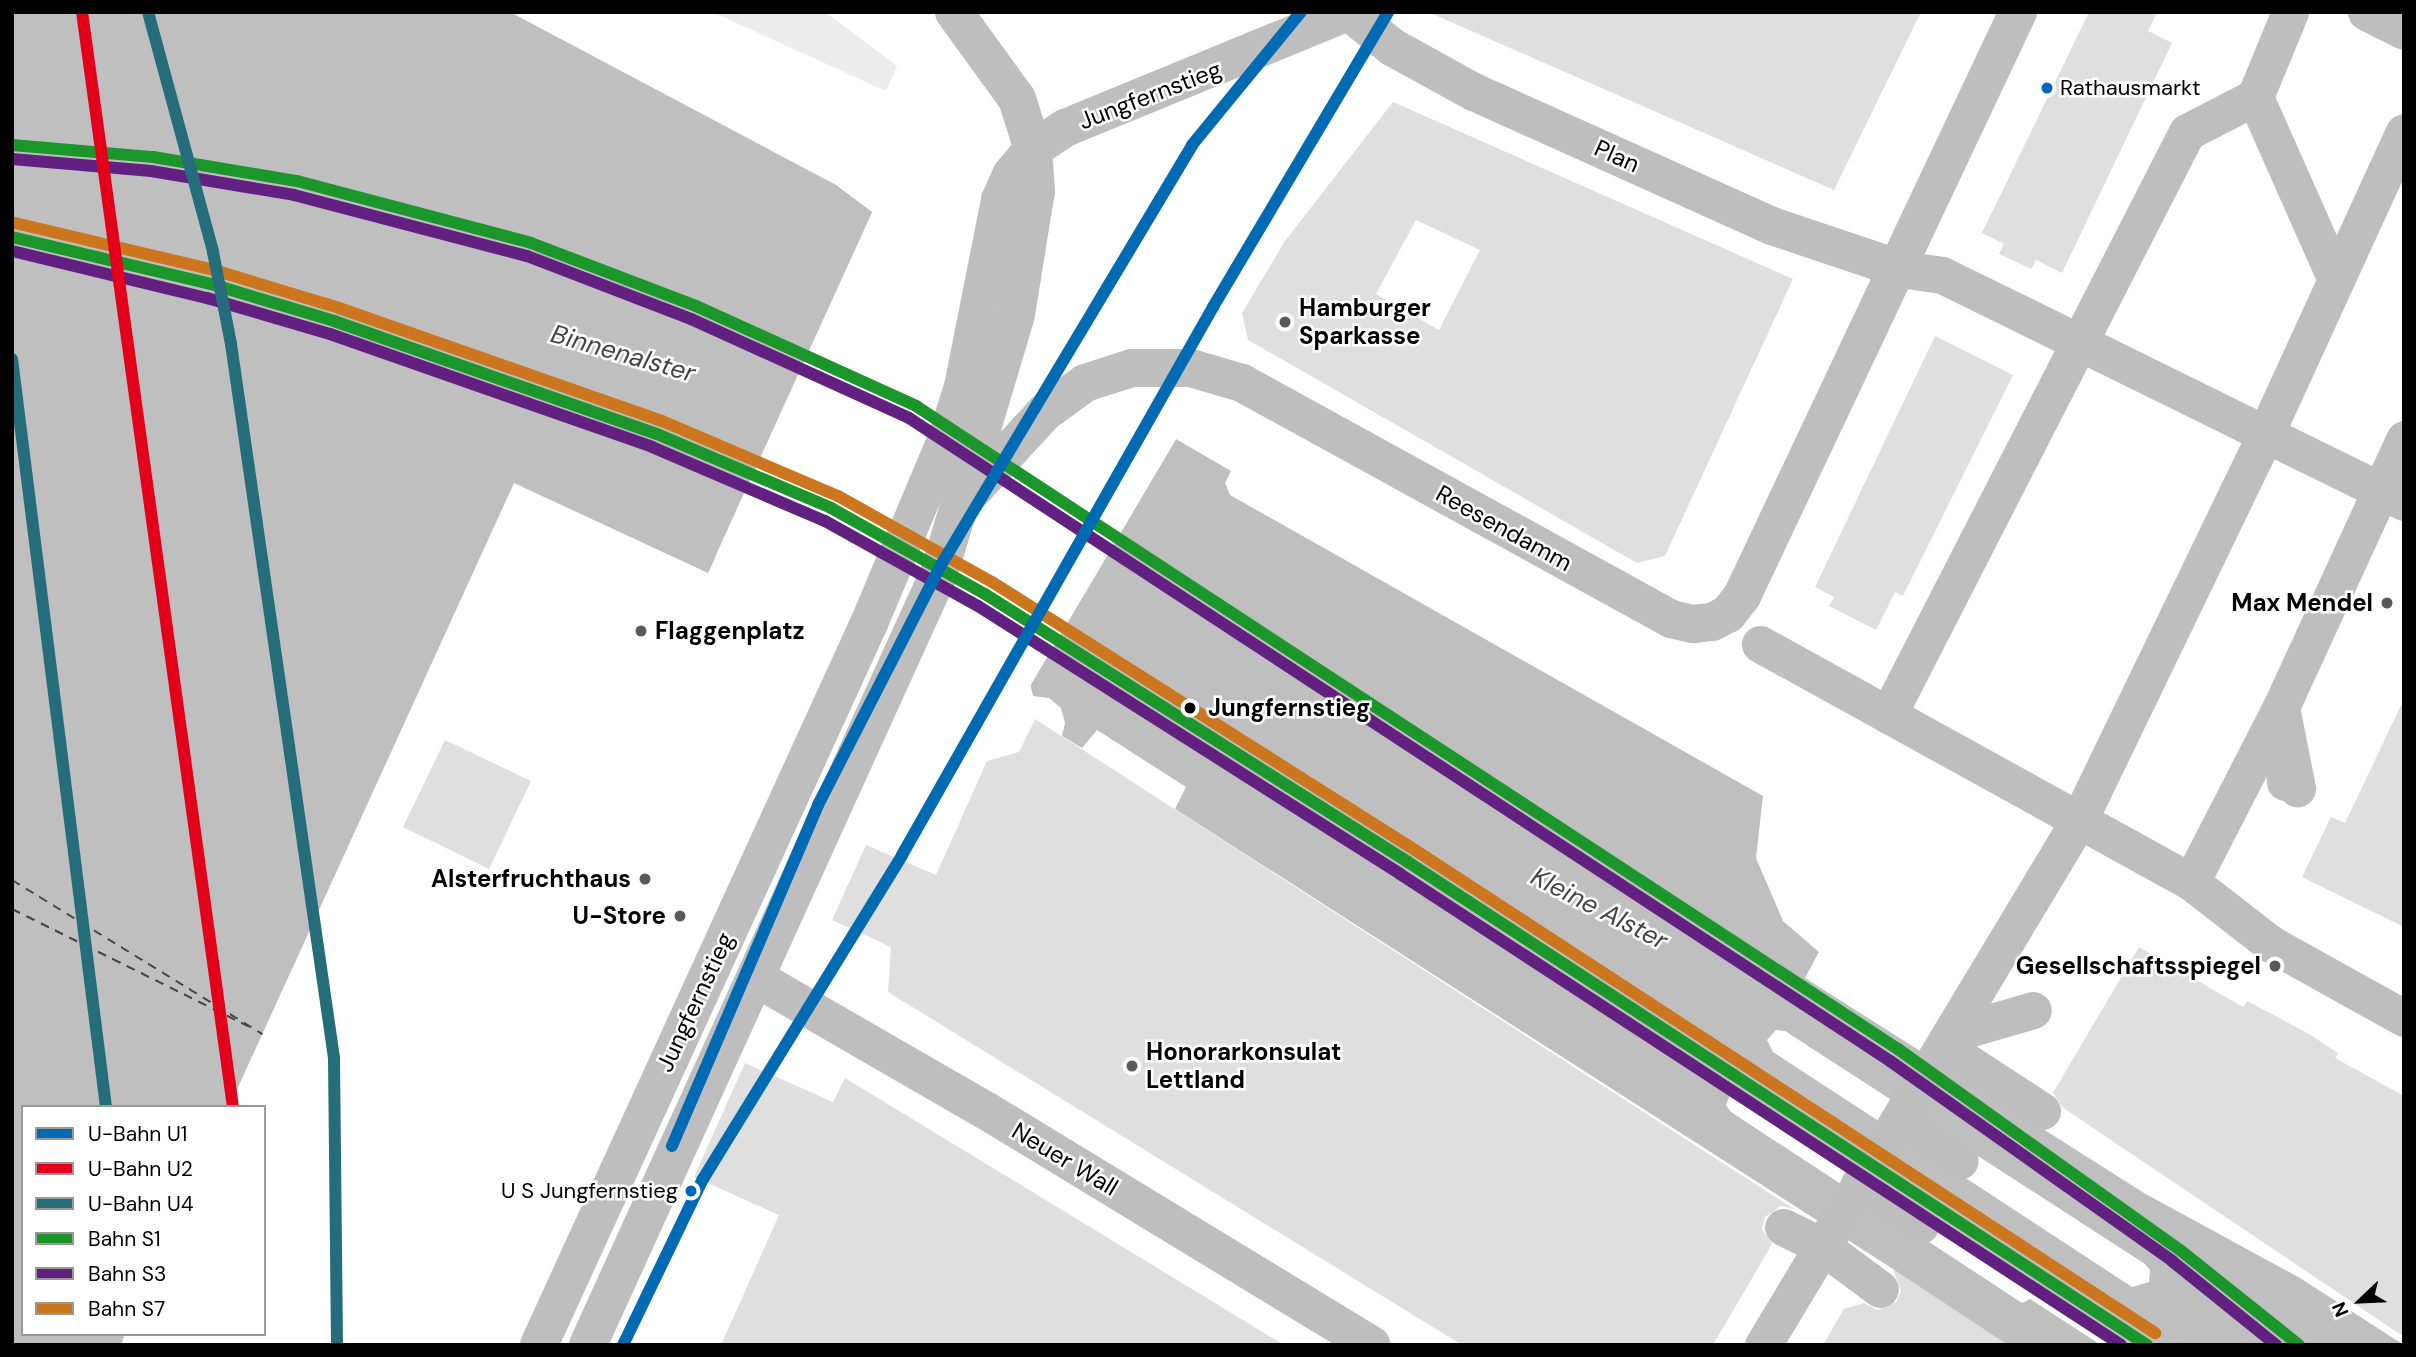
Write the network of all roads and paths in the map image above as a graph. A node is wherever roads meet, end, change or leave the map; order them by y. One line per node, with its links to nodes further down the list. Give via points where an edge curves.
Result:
1 (954, 12): 7 (street)
2 (1349, 12): 9 (street, Jungfernstieg); 12 (street, Plan, via 1392,47 1474,92 1772,226)
3 (2018, 12): 12 (street)
4 (2290, 12): 8 (street)
5 (2366, 12): 6 (street)
6 (2404, 31)
7 (1003, 77): 9 (street, via 1030,113); 11 (street, via 1017,99)
8 (2255, 97): 13 (street); 14 (street, via 2187,132)
9 (1065, 128): 11 (street, Jungfernstieg)
10 (2404, 132): 13 (street)
11 (1033, 149): 18 (street, Jungfernstieg, via 1036,191 1016,314); 37 (street, Jungfernstieg, via 1012,175 1000,200 984,290 946,440 870,621)
12 (1900, 269): 14 (street, via 1942,275); 18 (street, Reesendamm, via 1742,596 1728,614 1712,622 1671,619 1242,383 1168,365 1100,376 1045,412)
13 (2336, 280): 15 (street)
14 (2080, 343): 15 (street); 21 (street)
15 (2265, 435): 17 (street); 23 (street)
16 (2404, 439): 17 (street)
17 (2392, 496): 20 (street)
18 (961, 503): 25 (street, Jungfernstieg, via 939,573 911,638)
19 (1760, 644): 21 (street)
20 (2281, 707): 22 (street); 24 (street)
21 (1888, 715): 23 (street)
22 (2291, 785)
23 (2079, 820): 24 (street); 28 (street)
24 (2191, 882): 27 (street, via 2270,944)
25 (756, 978): 38 (street, Jungfernstieg); 39 (street, Neuer Wall, via 985,1110)
26 (2033, 1010): 28 (street)
27 (2404, 1018)
28 (1946, 1044): 29 (street); 30 (street)
29 (2042, 1111)
30 (1899, 1120): 31 (street); 32 (street)
31 (1960, 1161)
32 (1859, 1184): 33 (street); 35 (street)
33 (1921, 1225)
34 (1783, 1227): 35 (street)
35 (1826, 1238): 36 (street); 40 (street)
36 (1880, 1289)
37 (539, 1345)
38 (588, 1345)
39 (1371, 1345)
40 (1763, 1345)

